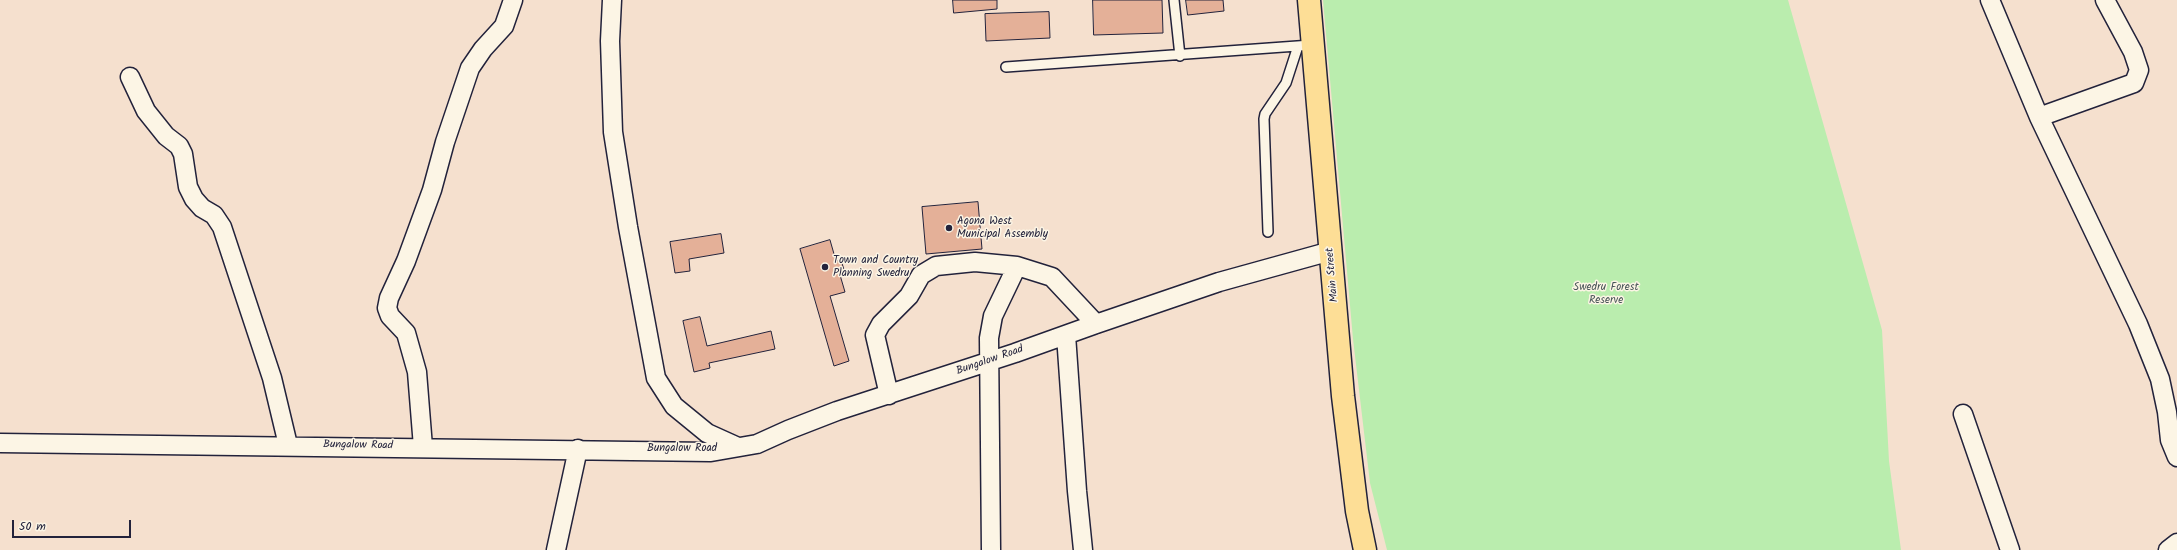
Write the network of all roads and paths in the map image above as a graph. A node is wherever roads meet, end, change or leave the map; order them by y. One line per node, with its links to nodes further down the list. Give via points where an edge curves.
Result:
1 (513, 0): 23 (street, via 504,26 470,68 432,190 406,261 389,298 387,308 390,316 406,333 417,372)
2 (612, 0): 24 (street, via 610,41 613,132 656,378 674,406 707,433)
3 (1174, 0): 8 (lane)
4 (1308, 0): 7 (main road, Main Street)
5 (1990, 0): 11 (street)
6 (2105, 0): 11 (street, via 2133,52 2139,70 2134,83)
7 (1305, 45): 8 (lane); 12 (lane, via 1286,83 1265,114); 13 (main road, Main Street)
8 (1180, 56): 9 (lane)
9 (1006, 67)
10 (130, 77): 22 (street, via 146,111 166,136 179,146 183,154 188,187 194,199 202,208 214,215 222,227 272,378)
11 (2039, 117): 20 (street, via 2138,324 2160,379)
12 (1268, 232)
13 (1331, 251): 15 (street, Bungalow Road, via 1219,282); 31 (main road, Main Street, via 1343,396 1357,511)
14 (1017, 266): 15 (street, via 1052,277); 17 (street, via 993,316 989,338); 18 (street, via 975,262 936,266 921,275 909,296 881,324 875,335)
15 (1096, 324): 16 (street, Bungalow Road)
16 (1066, 335): 17 (street, Bungalow Road); 30 (street)
17 (989, 362): 18 (street, Bungalow Road); 29 (street)
18 (889, 395): 24 (street, Bungalow Road, via 788,430 757,444)
19 (1963, 414): 32 (street)
20 (2173, 440): 26 (street)
21 (0, 443): 22 (street, Bungalow Road)
22 (288, 445): 23 (street, Bungalow Road)
23 (423, 447): 25 (street, Bungalow Road)
24 (738, 447): 25 (street, Bungalow Road, via 711,452)
25 (578, 449): 28 (street)
26 (2177, 457)
27 (2177, 543): 33 (street)
28 (556, 550)
29 (991, 550)
30 (1083, 550)
31 (1365, 550)
32 (2010, 550)
33 (2168, 550)

